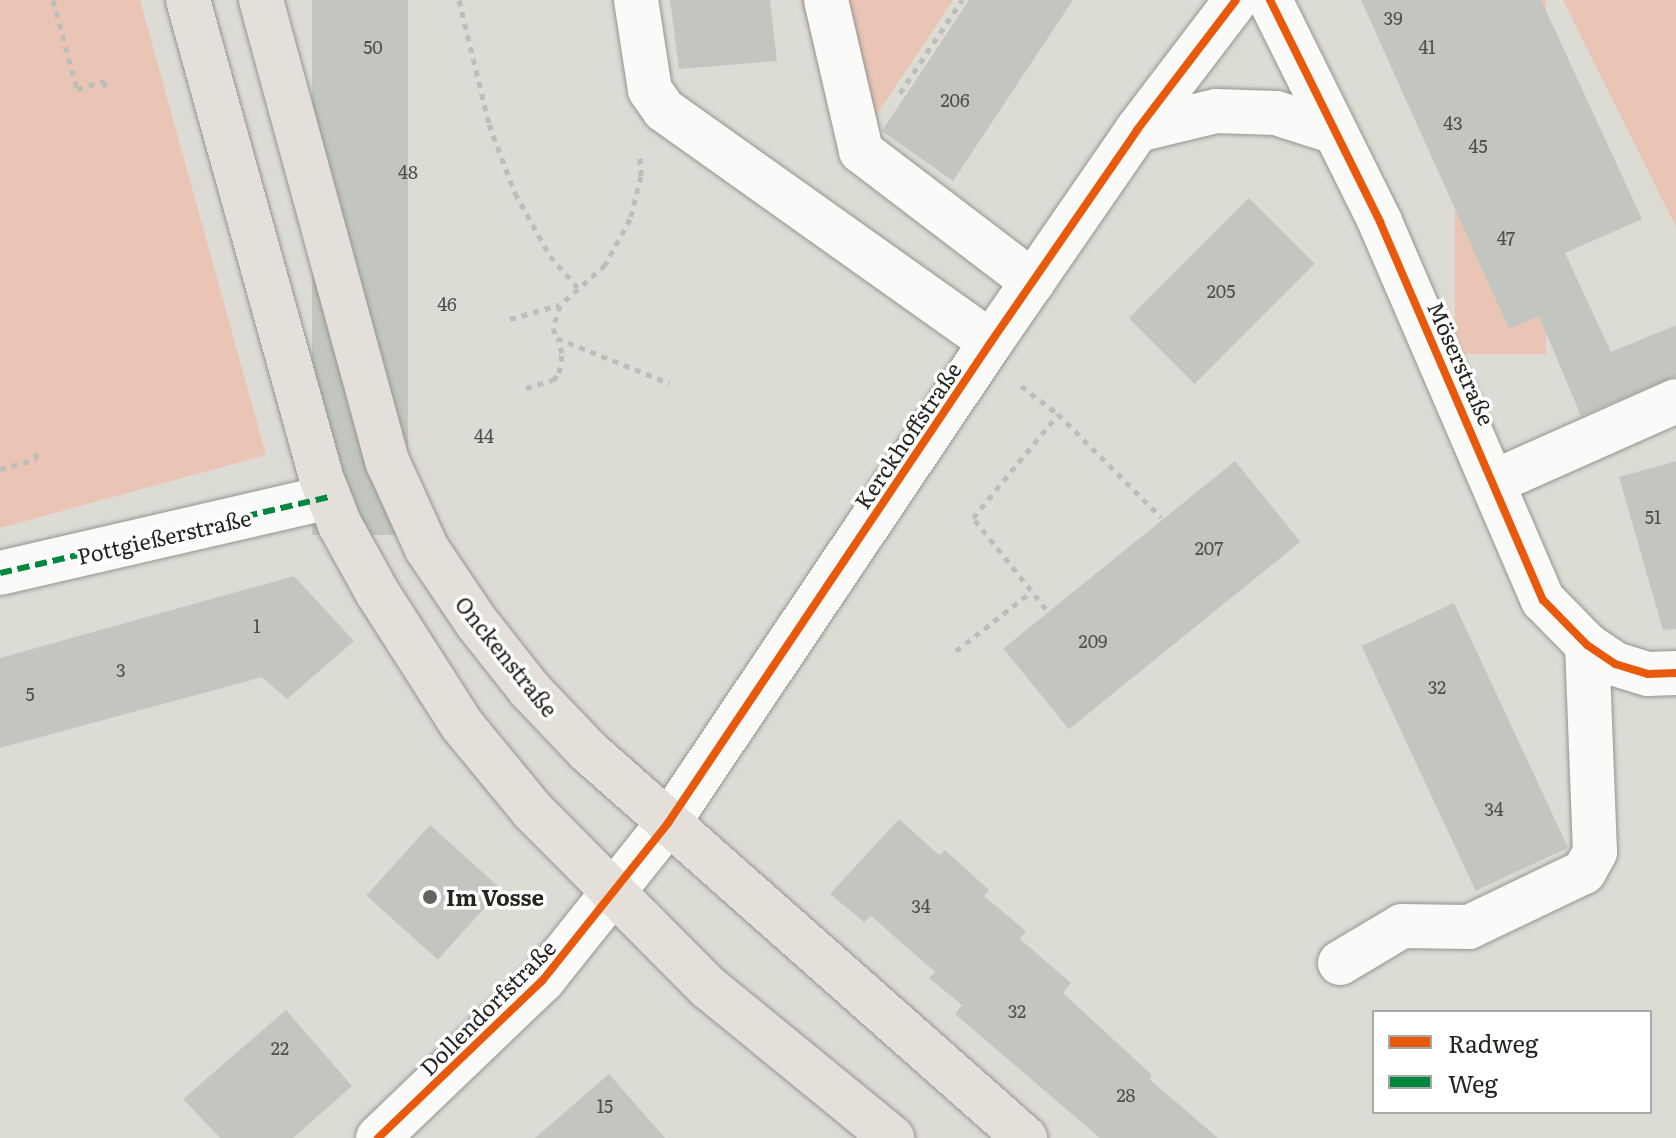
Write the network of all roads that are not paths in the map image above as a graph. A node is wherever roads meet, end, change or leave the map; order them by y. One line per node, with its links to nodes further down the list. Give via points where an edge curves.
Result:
1 (188, 0): 13 (main road)
2 (261, 0): 17 (main road, Onckenstraße, via 388,463 427,549 530,690)
3 (636, 0): 10 (street, via 648,79 664,110)
4 (826, 0): 9 (street, via 861,151)
5 (1236, 0): 7 (street, Kerckhoffstraße)
6 (1270, 0): 8 (street, Möserstraße)
7 (1137, 130): 8 (street, via 1216,111 1276,113); 9 (street, Kerckhoffstraße)
8 (1332, 131): 12 (street, Möserstraße, via 1380,222)
9 (1033, 282): 10 (street, Kerckhoffstraße)
10 (986, 349): 17 (street, Kerckhoffstraße)
11 (1676, 401): 12 (street)
12 (1494, 482): 15 (street, Möserstraße, via 1543,600)
13 (328, 497): 14 (street, Pottgießerstraße); 18 (main road, via 377,592 462,725 510,787)
14 (0, 573)
15 (1587, 645): 16 (street, Möserstraße, via 1615,664 1648,674); 19 (street, via 1595,852 1584,872 1469,927 1402,926)
16 (1676, 673)
17 (668, 823): 18 (street, Kerckhoffstraße); 22 (main road, Onckenstraße)
18 (613, 895): 20 (street, Dollendorfstraße, via 527,998); 21 (main road, via 709,988)
19 (1340, 963)
20 (378, 1138)
21 (892, 1138)
22 (1025, 1138)

